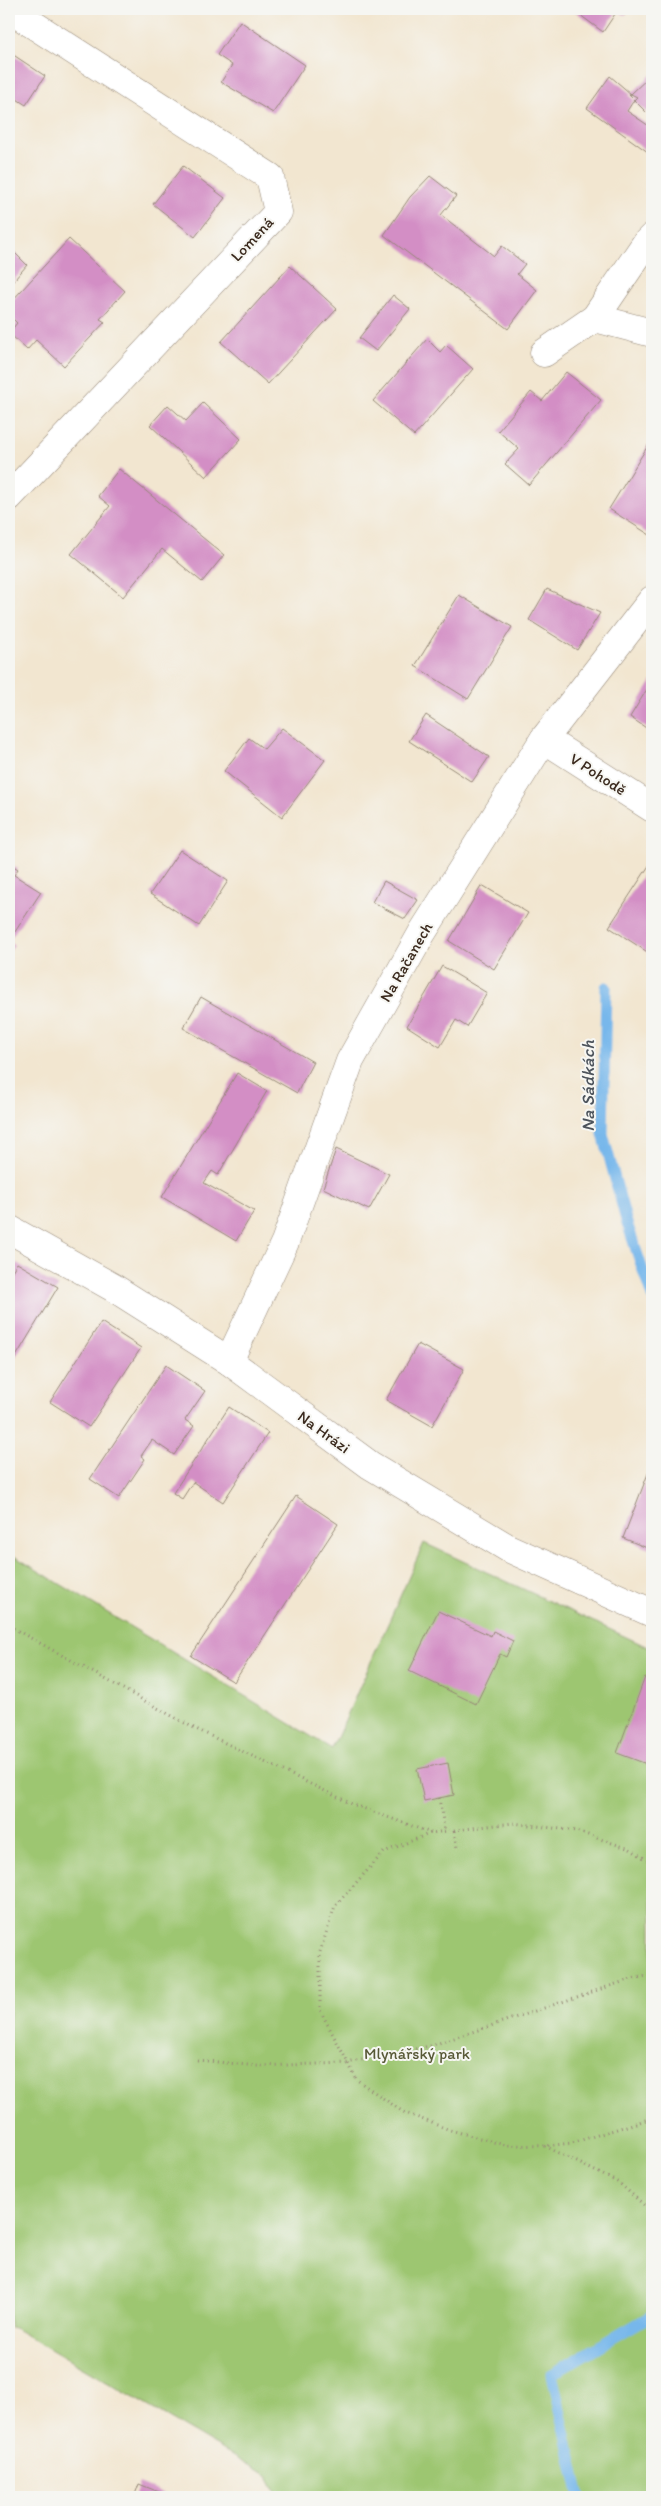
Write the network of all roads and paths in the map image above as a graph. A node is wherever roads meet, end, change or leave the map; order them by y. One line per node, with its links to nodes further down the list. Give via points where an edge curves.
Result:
1 (9, 9): 6 (street, Lomená, via 270,176 278,212)
2 (652, 237): 3 (street)
3 (594, 318): 4 (street); 5 (street)
4 (652, 333)
5 (544, 353)
6 (9, 497)
7 (652, 600): 8 (street, Na Račanech)
8 (544, 739): 9 (street, V Pohodě); 11 (street, Na Račanech, via 422,933 350,1061 284,1242)
9 (652, 808)
10 (9, 1229): 11 (street, Na Hrázi, via 114,1288)
11 (229, 1361): 12 (street, Na Hrázi, via 370,1465 508,1548)
12 (652, 1613)
13 (9, 1626): 17 (path, via 192,1727 352,1804)
14 (440, 1798): 16 (path)
15 (454, 1831): 16 (path); 18 (path); 19 (path, via 513,1823 576,1831 630,1849)
16 (445, 1832): 17 (path)
17 (431, 1833): 22 (path, via 384,1852 336,1906 320,1952 320,2010)
18 (457, 1848)
19 (652, 1864)
20 (652, 1975): 22 (path, via 631,1979 430,2046)
21 (197, 2060): 22 (path, via 257,2066)
22 (347, 2063): 24 (path, via 357,2080 403,2112 450,2130 505,2145)
23 (652, 2118): 24 (path, via 572,2143)
24 (544, 2146): 25 (path, via 619,2182)
25 (652, 2212)

